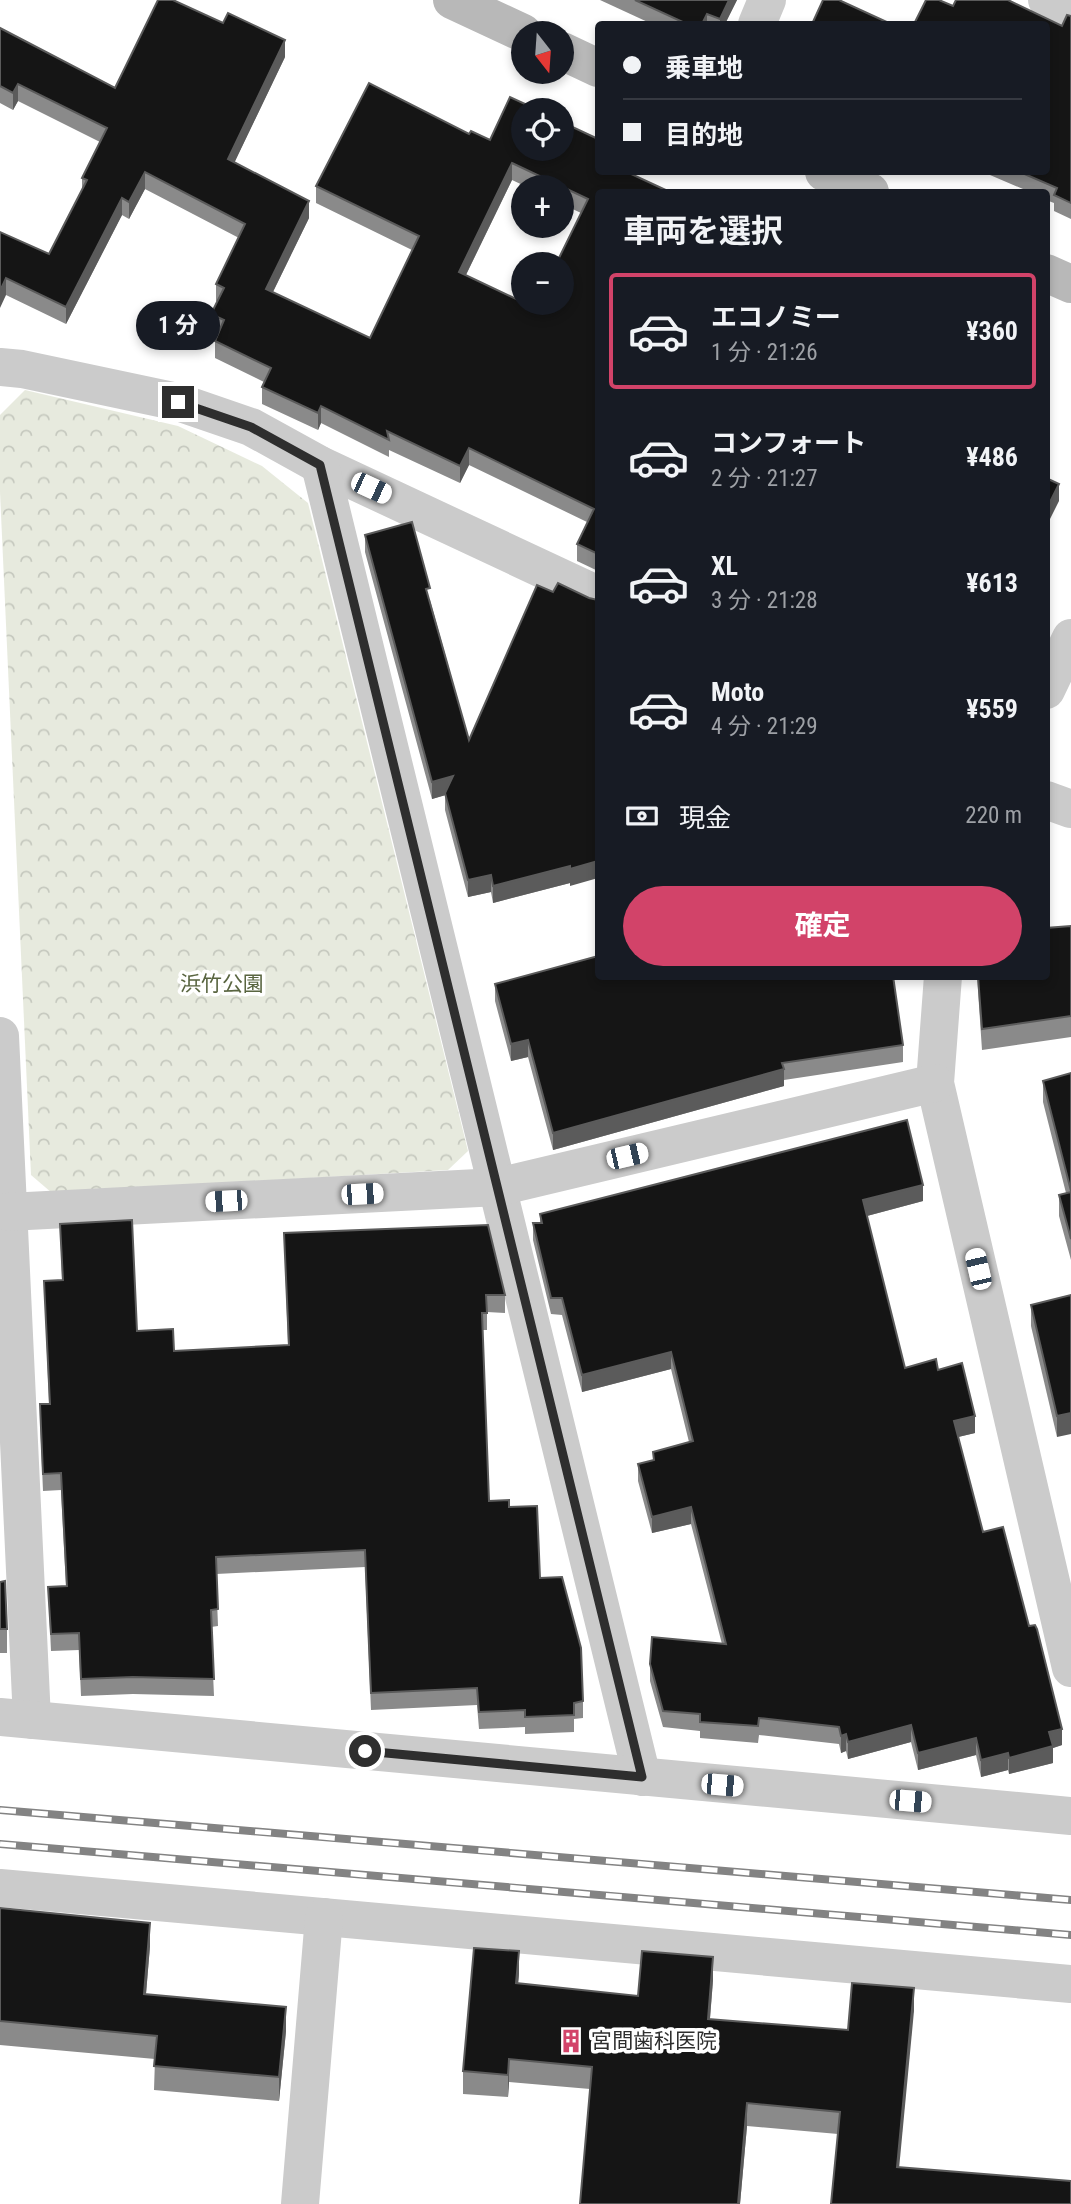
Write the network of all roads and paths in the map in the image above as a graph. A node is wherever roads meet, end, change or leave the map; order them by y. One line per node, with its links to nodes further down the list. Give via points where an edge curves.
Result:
1 (452, 0): 6 (street)
2 (767, 0): 5 (street)
3 (1047, 0): 4 (street)
4 (1071, 11)
5 (758, 21)
6 (511, 27)
7 (574, 57): 8 (street)
8 (595, 67)
9 (831, 175): 10 (street)
10 (863, 189)
11 (1050, 275): 12 (street)
12 (1071, 284)
13 (0, 367): 14 (street, via 178,402 251,427)
14 (320, 465): 15 (street); 23 (street)
15 (595, 594)
16 (1071, 638): 17 (street)
17 (1050, 682)
18 (1050, 802): 19 (street)
19 (1071, 810)
20 (943, 980): 22 (street)
21 (0, 1036): 24 (street)
22 (935, 1083): 23 (street); 25 (street)
23 (498, 1186): 24 (street); 27 (street)
24 (8, 1212): 26 (street)
25 (1071, 1668)
26 (16, 1719): 27 (street)
27 (642, 1777): 28 (street)
28 (1071, 1816)
29 (0, 1888): 30 (street)
30 (324, 1917): 31 (street); 32 (street)
31 (1071, 1984)
32 (300, 2204)

